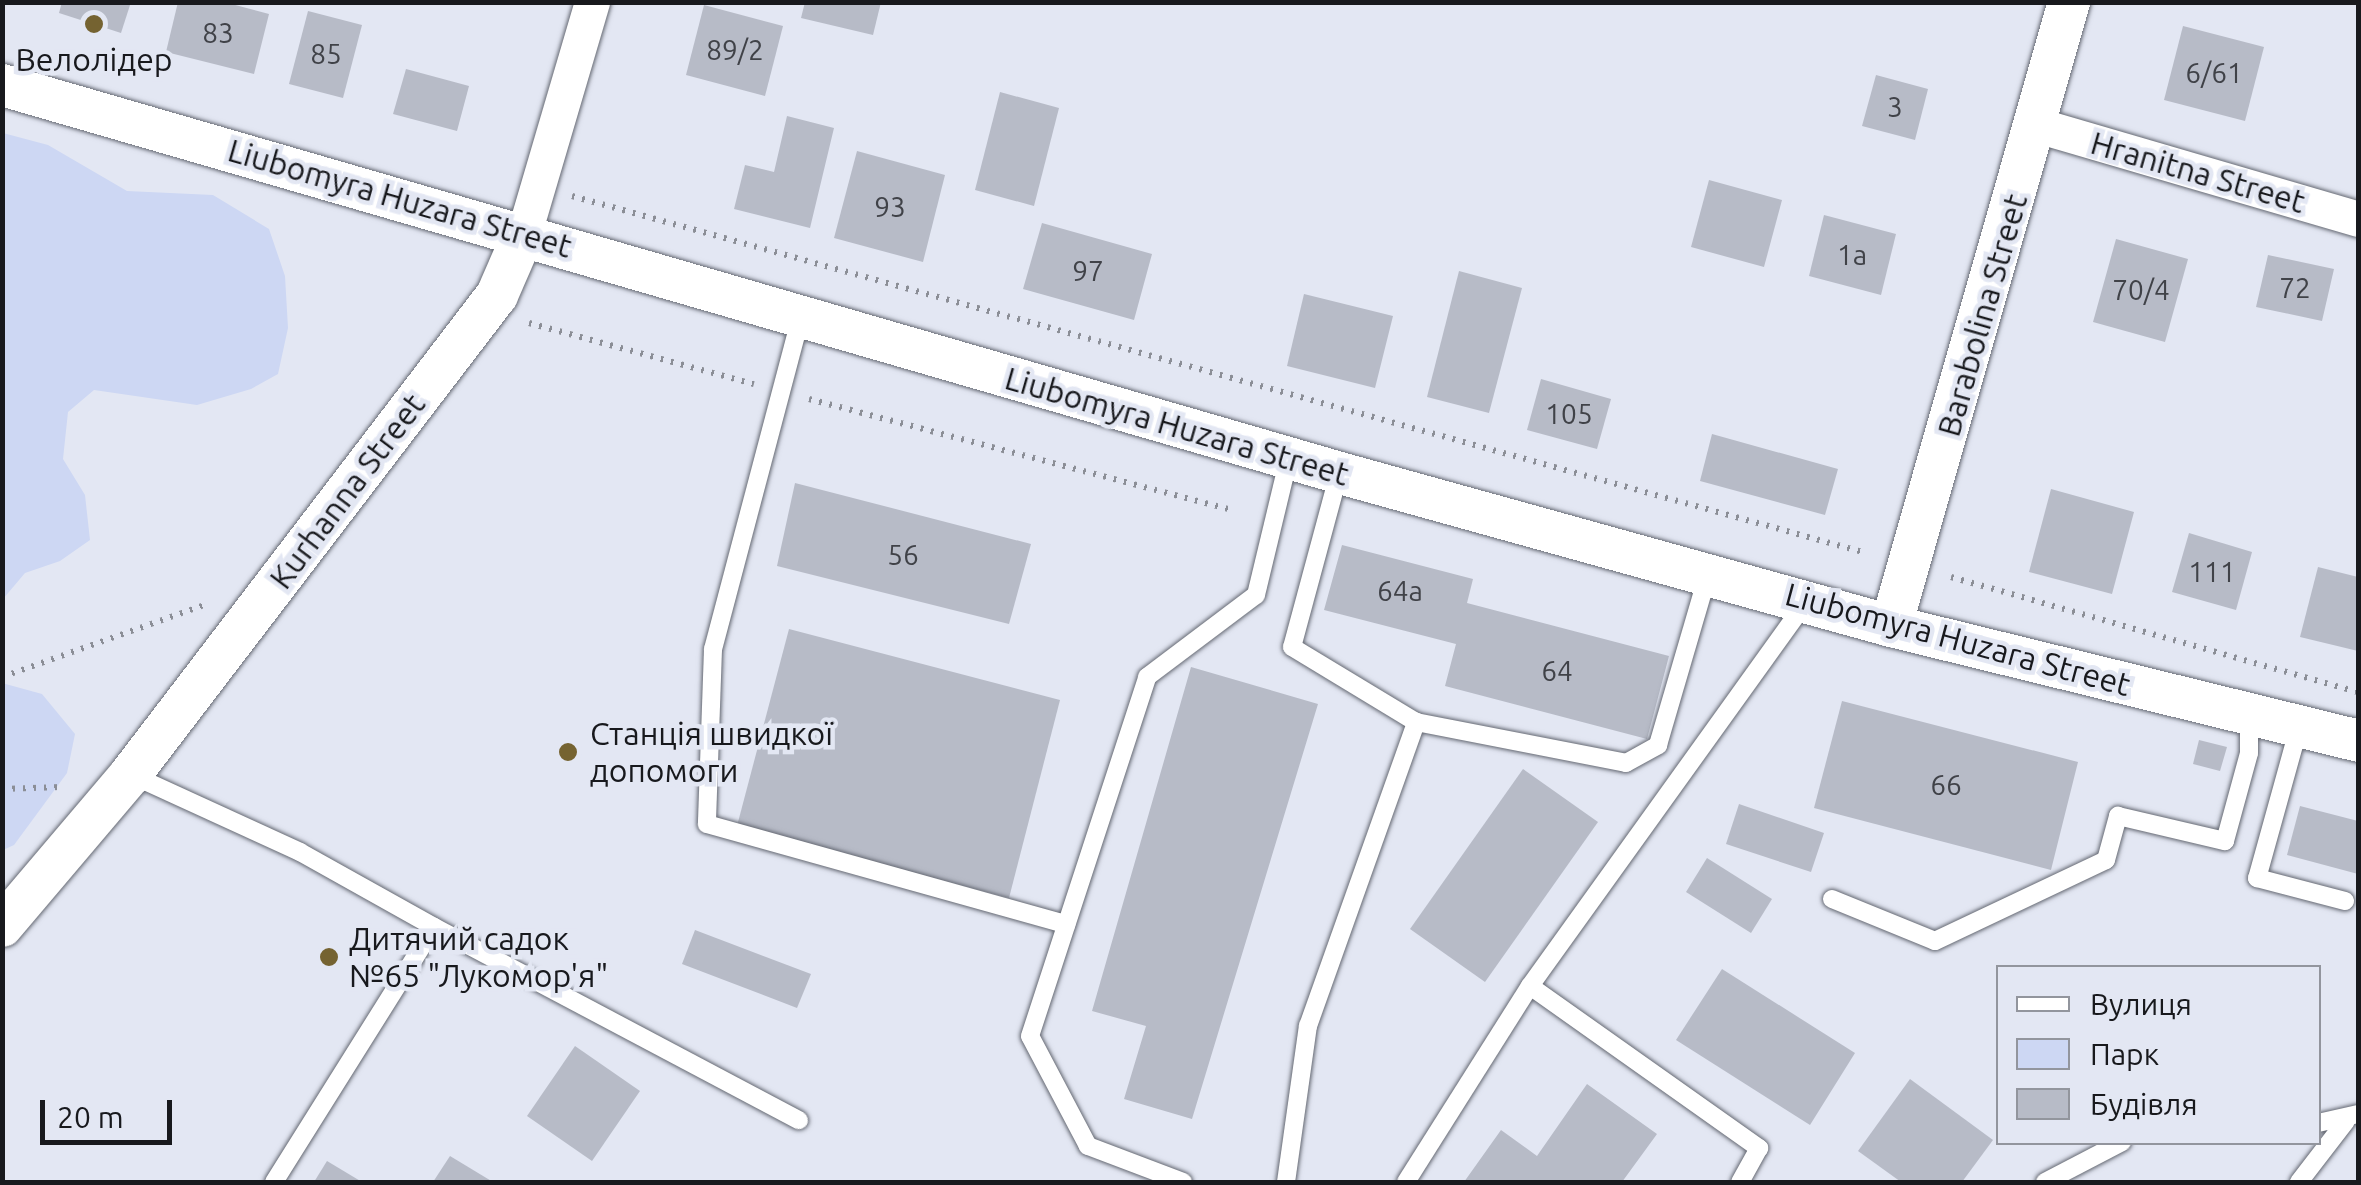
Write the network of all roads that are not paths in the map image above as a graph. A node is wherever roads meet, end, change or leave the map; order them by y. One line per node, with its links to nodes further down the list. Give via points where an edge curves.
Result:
1 (592, 2): 6 (street, Kurhanna Street)
2 (2069, 2): 4 (street, Barabolina Street)
3 (2, 85): 6 (street, Liubomyra Huzara Street)
4 (2036, 125): 5 (street, Hranitna Street); 12 (street, Barabolina Street)
5 (2358, 219)
6 (524, 233): 7 (street, Liubomyra Huzara Street); 17 (street, Kurhanna Street, via 497,295)
7 (800, 320): 8 (street, Liubomyra Huzara Street); 20 (lane, via 713,649 707,824)
8 (1290, 458): 9 (street, Liubomyra Huzara Street); 20 (lane, via 1256,595 1146,678)
9 (1340, 473): 10 (street, Liubomyra Huzara Street); 14 (lane, via 1292,647)
10 (1709, 571): 11 (street, Liubomyra Huzara Street); 14 (lane, via 1658,745 1626,762)
11 (1807, 600): 12 (street, Liubomyra Huzara Street); 23 (lane)
12 (1891, 626): 13 (street, Liubomyra Huzara Street)
13 (2249, 713): 15 (street, Liubomyra Huzara Street); 18 (lane, via 2248,753 2225,841 2118,816 2106,860 1935,941)
14 (1416, 722): 30 (lane, via 1308,1026)
15 (2300, 726): 16 (street, Liubomyra Huzara Street); 19 (lane, via 2257,878)
16 (2358, 741)
17 (130, 775): 21 (street, Kurhanna Street); 22 (lane, via 300,852)
18 (1832, 899)
19 (2346, 901)
20 (1066, 924): 29 (lane, via 1030,1036 1088,1146)
21 (2, 926)
22 (434, 927): 25 (lane); 28 (lane)
23 (1530, 986): 31 (lane); 32 (lane, via 1759,1148)
24 (2352, 1118): 26 (lane); 34 (lane)
25 (799, 1120)
26 (2321, 1123)
27 (2116, 1145): 33 (lane)
28 (274, 1182)
29 (1182, 1182)
30 (1286, 1182)
31 (1406, 1182)
32 (1740, 1182)
33 (2045, 1182)
34 (2299, 1182)

